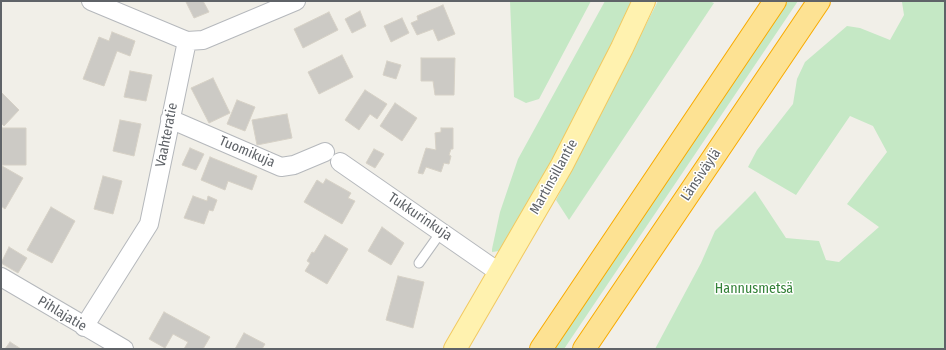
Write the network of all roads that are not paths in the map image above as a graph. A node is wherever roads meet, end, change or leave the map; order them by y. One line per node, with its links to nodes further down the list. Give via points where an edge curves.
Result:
1 (91, 1): 6 (street)
2 (296, 1): 6 (street, via 203,40)
3 (644, 1): 11 (main road, Martinsillantie, via 562,164)
4 (774, 1): 16 (highway)
5 (819, 1): 17 (highway, Länsiväylä)
6 (187, 41): 7 (street, Vaahteratie)
7 (170, 119): 8 (street, Tuomikuja, via 281,167); 13 (street, Vaahteratie, via 149,224)
8 (332, 157): 9 (street, Tukkurinkuja)
9 (441, 232): 10 (lane); 11 (street, Tukkurinkuja)
10 (420, 263)
11 (500, 273): 15 (main road, Martinsillantie)
12 (1, 277): 13 (street, Pihlajatie)
13 (84, 327): 14 (street, Pihlajatie)
14 (124, 349)
15 (455, 349)
16 (540, 349)
17 (584, 349)

